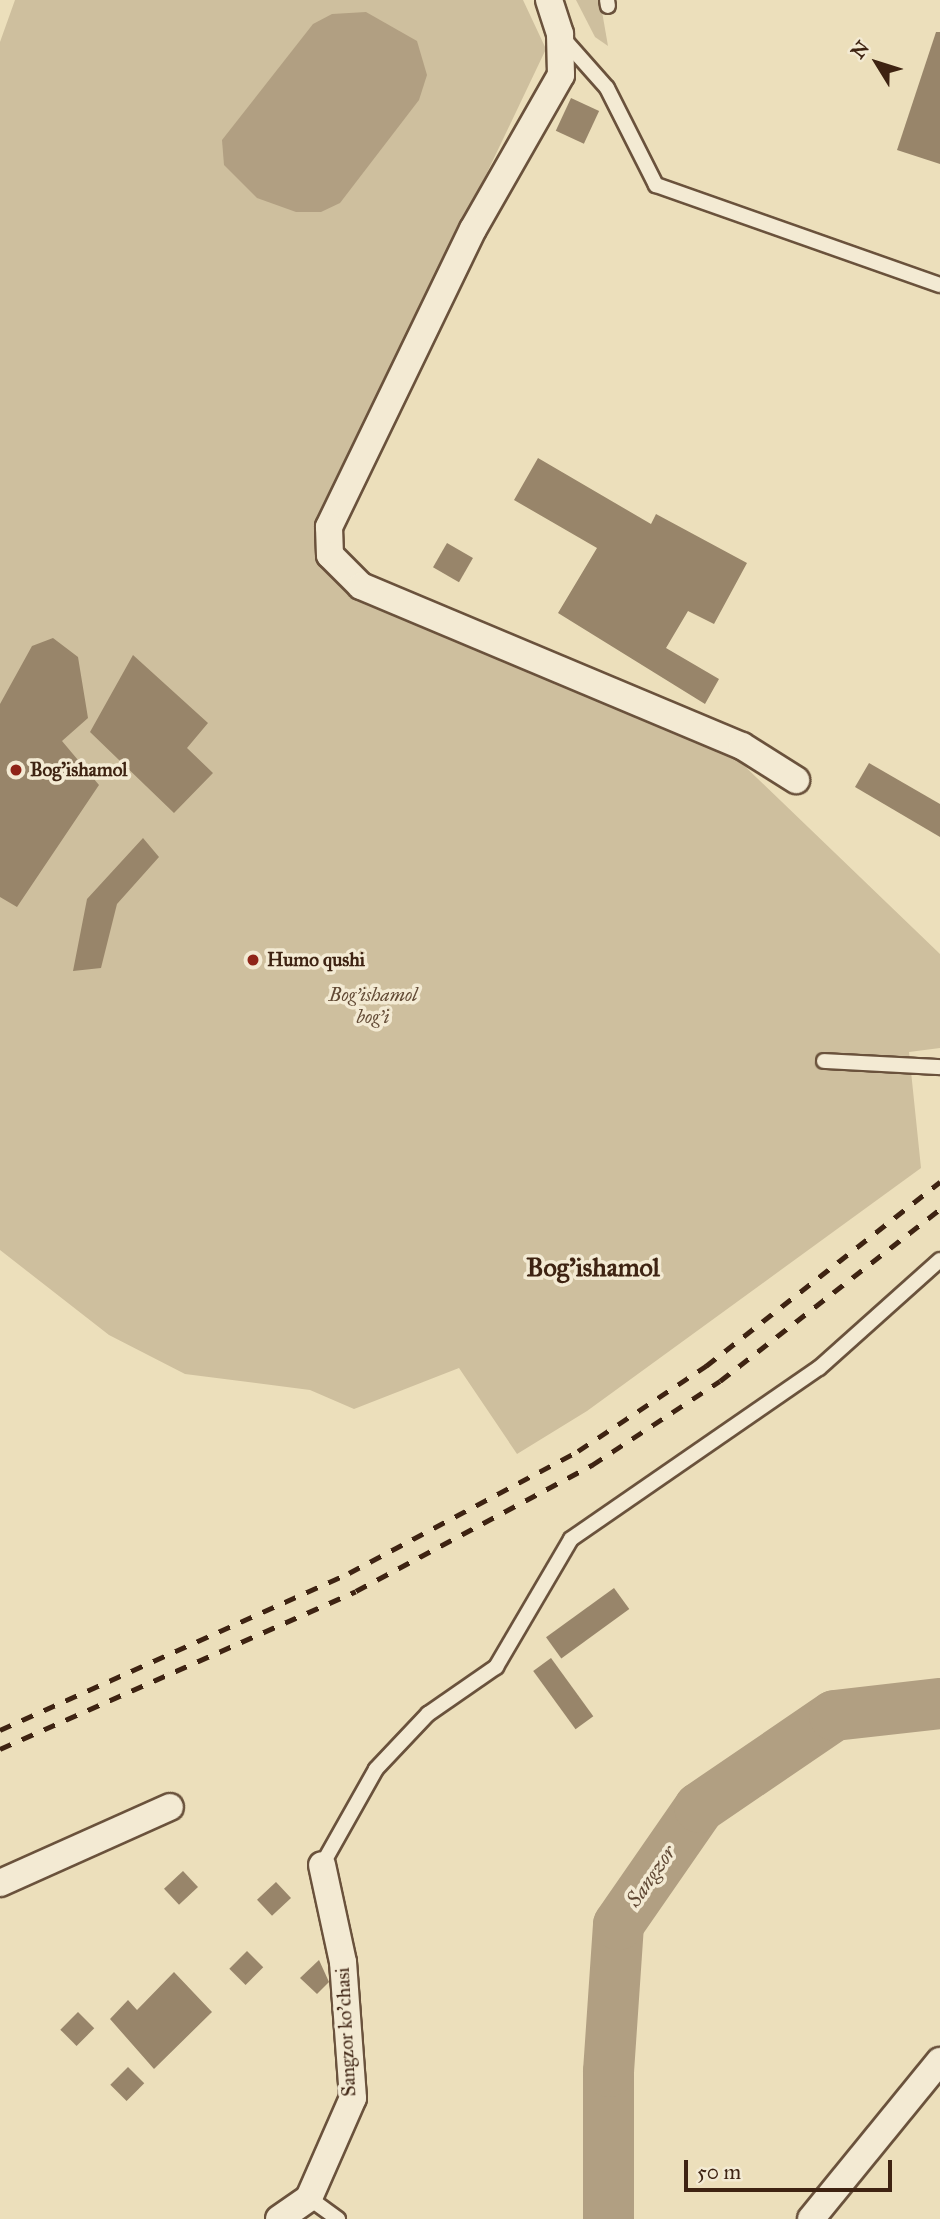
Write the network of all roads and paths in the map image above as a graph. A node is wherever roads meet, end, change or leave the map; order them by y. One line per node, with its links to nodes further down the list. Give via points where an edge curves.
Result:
1 (549, 0): 2 (street)
2 (560, 34): 3 (lane, via 607,88 656,186); 4 (street, via 561,75 473,229 329,527 330,555 361,586 741,746)
3 (940, 285)
4 (796, 780)
5 (824, 1061): 6 (lane)
6 (940, 1067)
7 (940, 1260): 9 (lane, via 819,1368 571,1539 496,1667 428,1714 376,1769)
8 (170, 1807): 10 (street)
9 (322, 1865): 12 (street, Sangzor ko'chasi, via 343,1962 353,2098)
10 (0, 1883)
11 (940, 2061): 15 (street)
12 (309, 2198): 13 (street); 14 (lane)
13 (279, 2219)
14 (338, 2219)
15 (811, 2219)

